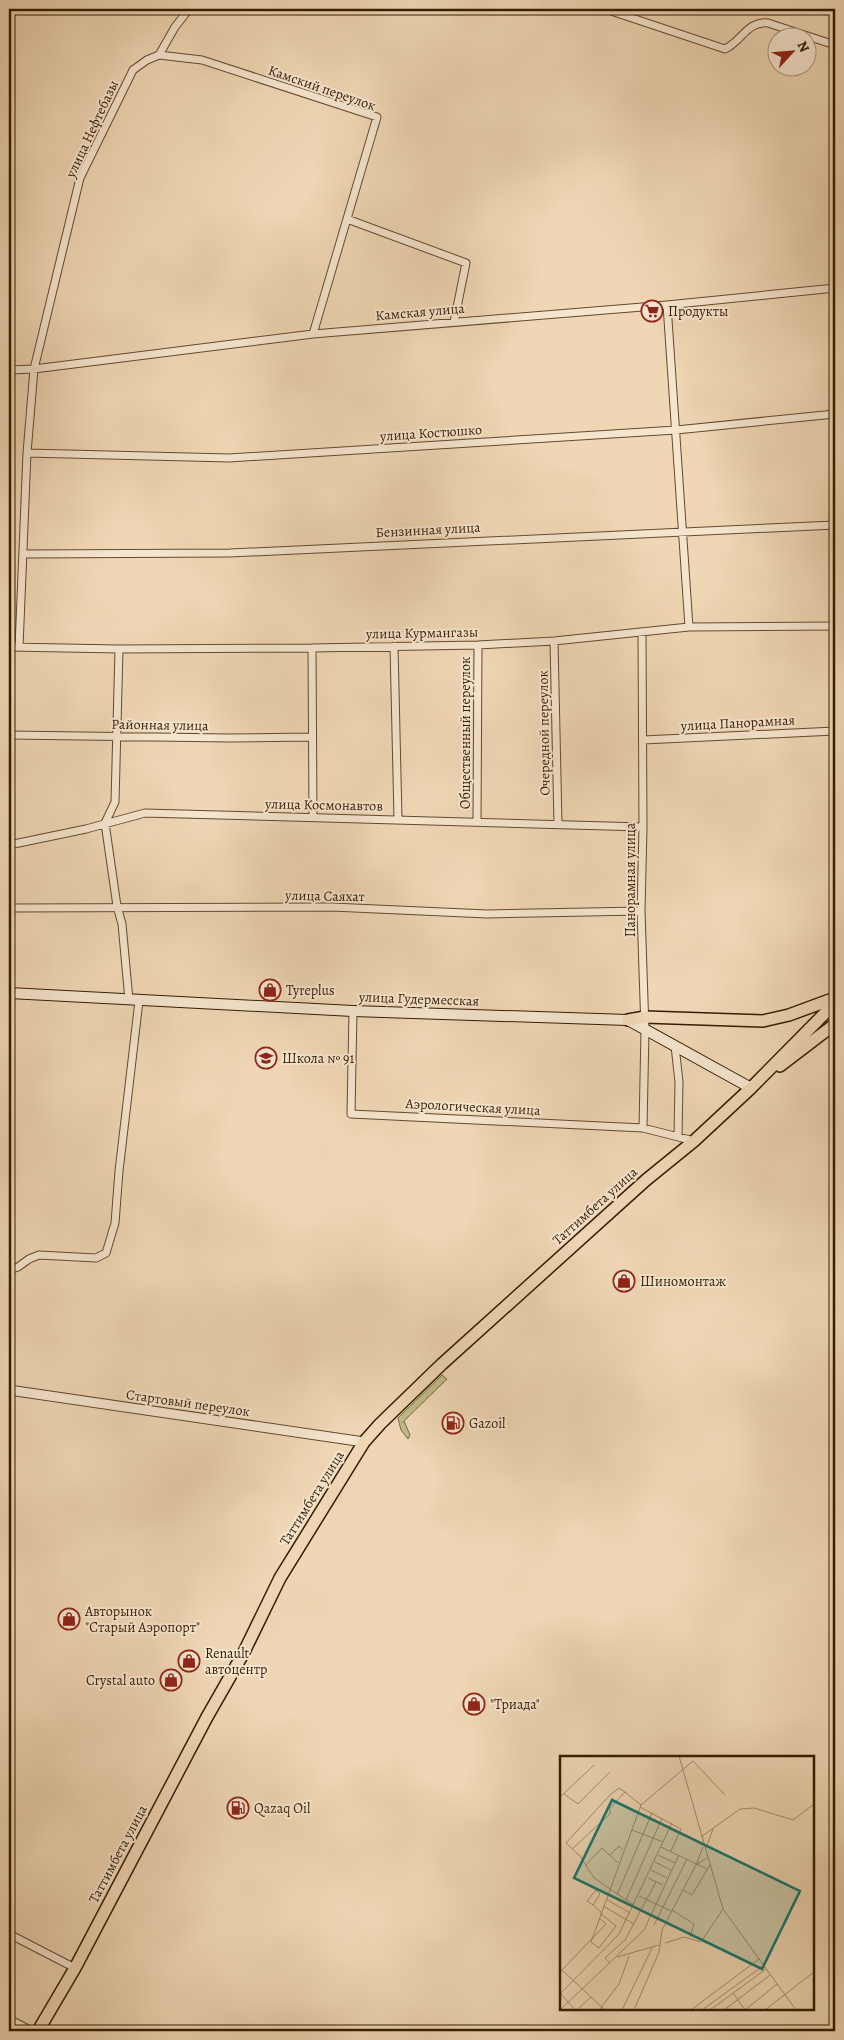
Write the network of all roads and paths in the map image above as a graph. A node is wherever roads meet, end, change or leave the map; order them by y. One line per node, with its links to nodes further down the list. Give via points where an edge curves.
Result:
1 (189, 9): 4 (street)
2 (606, 9): 3 (street, via 725,49 758,22 768,22)
3 (835, 45)
4 (159, 55): 5 (street, Камский переулок, via 202,60 377,117); 10 (street, улица Нефтебазы, via 133,70 80,178)
5 (347, 219): 8 (street, via 466,263); 9 (street, Камский переулок)
6 (835, 288): 7 (street, Камская улица)
7 (667, 304): 8 (street, Камская улица); 13 (street)
8 (454, 322): 9 (street, Камская улица)
9 (313, 334): 10 (street, Камская улица)
10 (34, 369): 11 (street, Камская улица); 14 (street, улица Нефтебазы)
11 (9, 370)
12 (835, 414): 13 (street, улица Костюшко)
13 (676, 430): 14 (street, улица Костюшко, via 229,458); 16 (street)
14 (27, 453): 17 (street, улица Нефтебазы)
15 (835, 525): 16 (street, Бензинная улица)
16 (683, 530): 17 (street, Бензинная улица, via 230,553); 19 (street)
17 (23, 554): 25 (street, улица Нефтебазы)
18 (835, 626): 19 (street, улица Курмангазы)
19 (689, 627): 20 (street, улица Курмангазы)
20 (642, 632): 21 (street, улица Курмангазы); 32 (street, Панорамная улица)
21 (554, 641): 22 (street, улица Курмангазы); 37 (street, Очередной переулок)
22 (478, 645): 23 (street, улица Курмангазы); 35 (street, Общественный переулок)
23 (394, 646): 26 (street, улица Курмангазы); 34 (street)
24 (9, 647): 25 (street, улица Курмангазы)
25 (19, 648): 27 (street, улица Курмангазы)
26 (312, 648): 27 (street, улица Курмангазы); 30 (street)
27 (119, 649): 31 (street)
28 (835, 731): 32 (street, улица Панорамная)
29 (9, 735): 31 (street, Районная улица)
30 (311, 736): 31 (street, Районная улица); 33 (street)
31 (116, 737): 36 (street, via 115,802)
32 (642, 740): 38 (street, Панорамная улица)
33 (313, 817): 34 (street, улица Космонавтов); 36 (street, улица Космонавтов, via 145,813)
34 (398, 819): 35 (street, улица Космонавтов)
35 (478, 822): 37 (street, улица Космонавтов)
36 (105, 823): 39 (street, улица Космонавтов); 40 (street)
37 (558, 824): 38 (street, улица Космонавтов)
38 (643, 827): 42 (street, Панорамная улица)
39 (9, 845)
40 (116, 906): 41 (street, улица Саяхат); 42 (street, улица Саяхат, via 332,908 487,914); 45 (street, via 122,924)
41 (9, 908)
42 (641, 911): 48 (street, Панорамная улица)
43 (9, 994): 45 (main road, улица Гудермесская)
44 (835, 998): 48 (main road, via 763,1021)
45 (134, 1001): 47 (main road, улица Гудермесская); 57 (street, via 115,1223 106,1253 96,1258 39,1255)
46 (835, 1003): 53 (main road)
47 (353, 1011): 49 (main road, улица Гудермесская); 54 (street, Аэрологическая улица, via 351,1114)
48 (645, 1017): 49 (main road); 51 (street, Панорамная улица)
49 (628, 1020): 51 (main road, улица Гудермесская)
50 (832, 1029): 53 (main road)
51 (645, 1030): 52 (main road, улица Гудермесская); 54 (street, Панорамная улица)
52 (675, 1046): 53 (main road, улица Гудермесская); 55 (street, via 679,1082)
53 (751, 1088): 56 (main road, Таттимбета улица)
54 (643, 1128): 55 (street, Аэрологическая улица)
55 (678, 1137): 56 (street, Аэрологическая улица)
56 (694, 1141): 59 (main road, Таттимбета улица, via 646,1180 448,1359)
57 (9, 1270)
58 (9, 1390): 59 (street, Стартовый переулок)
59 (364, 1442): 61 (main road, Таттимбета улица, via 280,1578 243,1654)
60 (9, 1934): 61 (street)
61 (75, 1968): 64 (main road, Таттимбета улица)
62 (9, 2019): 63 (street)
63 (32, 2031)
64 (38, 2031)

